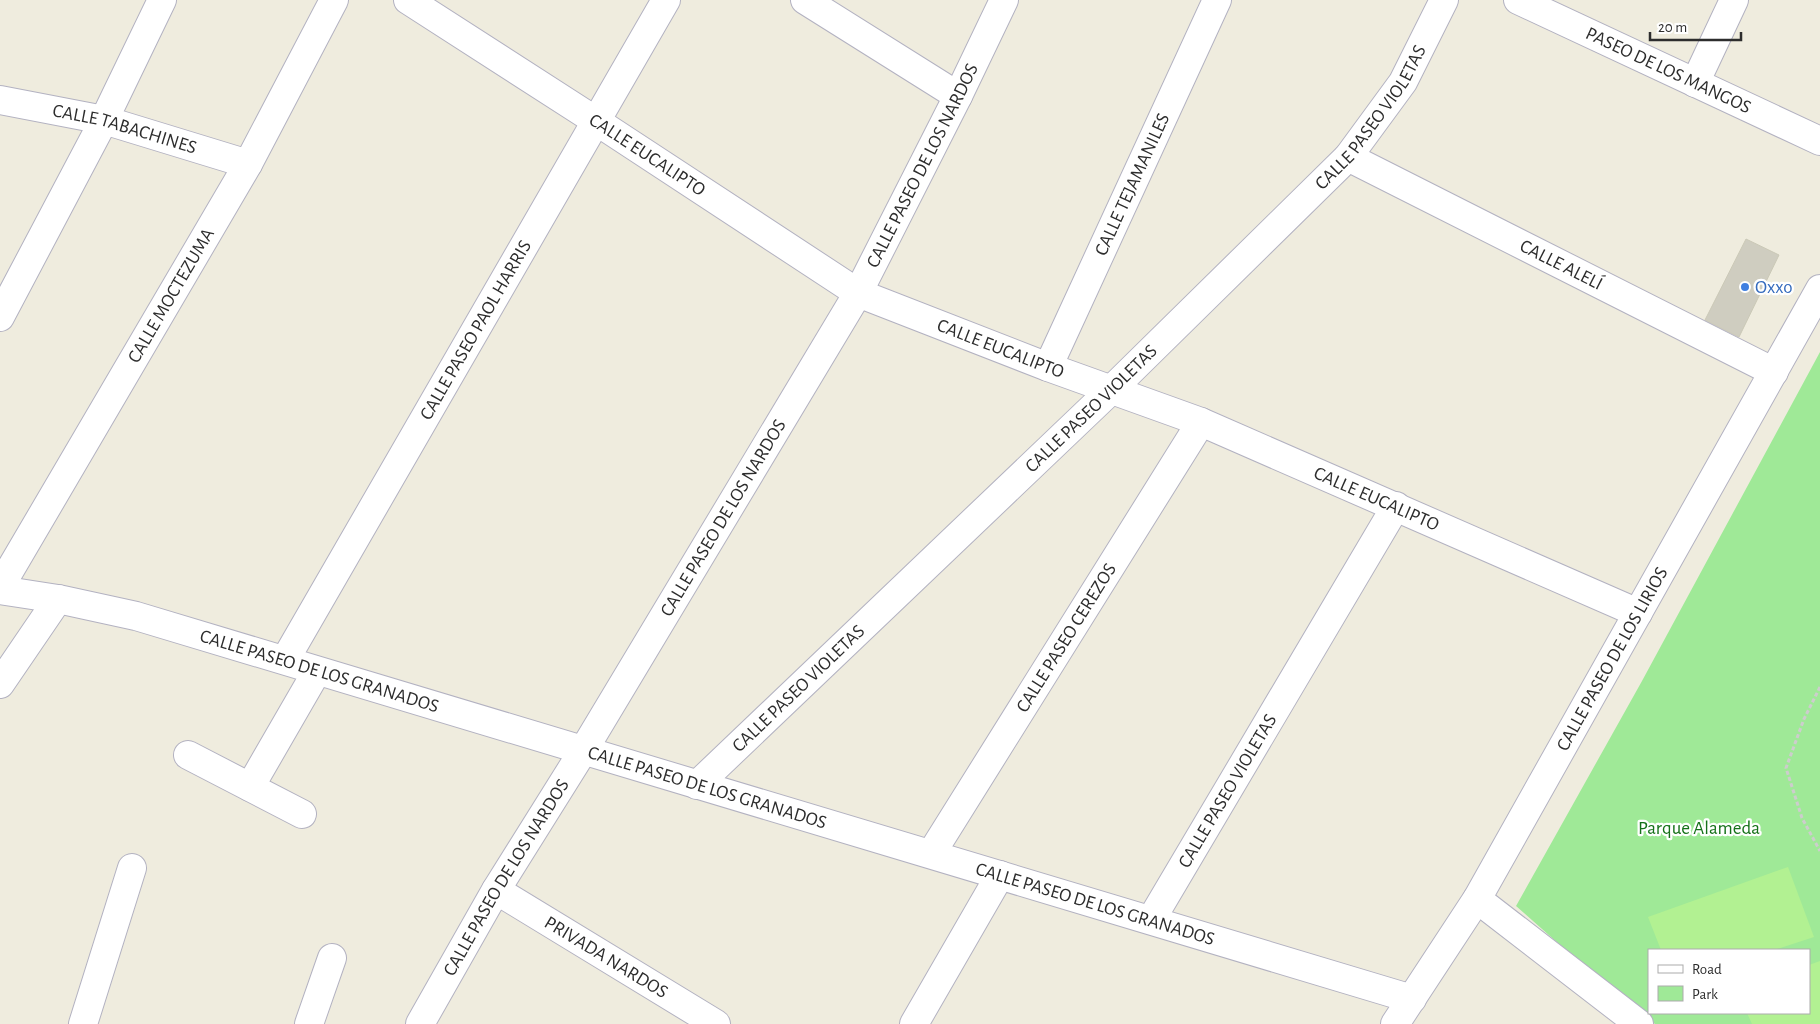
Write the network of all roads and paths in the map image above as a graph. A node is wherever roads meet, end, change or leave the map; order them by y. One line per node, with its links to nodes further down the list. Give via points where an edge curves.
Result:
1 (162, 0): 14 (street)
2 (334, 0): 18 (street, CALLE MOCTEZUMA)
3 (408, 0): 15 (street, CALLE EUCALIPTO)
4 (666, 0): 15 (street, CALLE PASEO PAOL HARRIS)
5 (804, 0): 12 (street)
6 (1004, 0): 12 (street, CALLE PASEO DE LOS NARDOS)
7 (1217, 0): 22 (street, CALLE TEJAMANILES)
8 (1444, 0): 17 (street, CALLE PASEO VIOLETAS, via 1403,82)
9 (1518, 0): 11 (street, PASEO DE LOS MANGOS)
10 (1734, 0): 11 (street)
11 (1695, 83): 16 (street, PASEO DE LOS MANGOS)
12 (958, 96): 20 (street, CALLE PASEO DE LOS NARDOS)
13 (0, 100): 14 (street, CALLE TABACHINES)
14 (104, 120): 18 (street, CALLE TABACHINES); 21 (street)
15 (596, 121): 20 (street, CALLE EUCALIPTO); 30 (street, CALLE PASEO PAOL HARRIS)
16 (1820, 142)
17 (1348, 157): 23 (street, CALLE ALELÍ); 24 (street, CALLE PASEO VIOLETAS)
18 (248, 164): 27 (street, CALLE MOCTEZUMA)
19 (1820, 289): 23 (street, CALLE PASEO DE LOS LIRIOS)
20 (858, 293): 22 (street, CALLE EUCALIPTO); 34 (street, CALLE PASEO DE LOS NARDOS)
21 (0, 317)
22 (1048, 367): 24 (street, CALLE EUCALIPTO)
23 (1774, 372): 29 (street, CALLE PASEO DE LOS LIRIOS)
24 (1111, 390): 25 (street, CALLE EUCALIPTO); 36 (street, CALLE PASEO VIOLETAS)
25 (1201, 422): 26 (street, CALLE EUCALIPTO); 40 (street, CALLE PASEO CEREZOS)
26 (1396, 506): 29 (street, CALLE EUCALIPTO); 45 (street, CALLE PASEO VIOLETAS)
27 (0, 589): 28 (street, CALLE PASEO DE LOS GRANADOS)
28 (58, 599): 30 (street, CALLE PASEO DE LOS GRANADOS, via 136,616); 32 (street)
29 (1638, 613): 44 (street, CALLE PASEO DE LOS LIRIOS)
30 (284, 660): 31 (street, CALLE PASEO DE LOS GRANADOS)
31 (317, 671): 34 (street, CALLE PASEO DE LOS GRANADOS); 37 (street)
32 (0, 684)
33 (1820, 687): 39 (path, via 1786,768 1802,818)
34 (583, 751): 36 (street, CALLE PASEO DE LOS GRANADOS); 43 (street, CALLE PASEO DE LOS NARDOS)
35 (188, 755): 37 (street)
36 (697, 785): 40 (street, CALLE PASEO DE LOS GRANADOS)
37 (250, 787): 38 (street)
38 (302, 814)
39 (1820, 851)
40 (931, 854): 42 (street, CALLE PASEO DE LOS GRANADOS)
41 (132, 868): 48 (street)
42 (1000, 875): 45 (street, CALLE PASEO DE LOS GRANADOS); 52 (street)
43 (496, 890): 50 (street, CALLE PASEO DE LOS NARDOS); 51 (street, PRIVADA NARDOS)
44 (1477, 899): 47 (street, CALLE PASEO DE LOS LIRIOS); 54 (street)
45 (1151, 920): 47 (street, CALLE PASEO DE LOS GRANADOS)
46 (332, 958): 49 (street)
47 (1412, 999): 53 (street, CALLE PASEO DE LOS LIRIOS)
48 (83, 1024)
49 (309, 1024)
50 (420, 1024)
51 (716, 1024)
52 (914, 1024)
53 (1395, 1024)
54 (1639, 1024)

